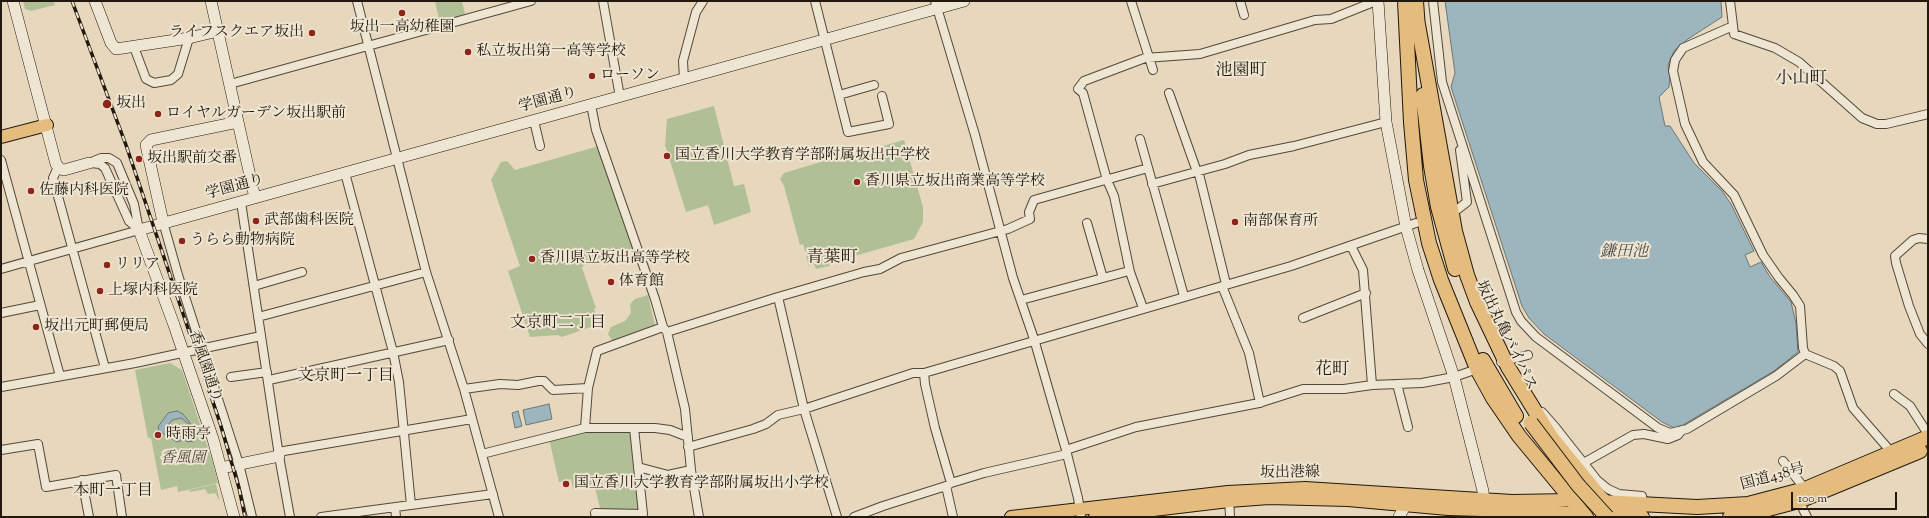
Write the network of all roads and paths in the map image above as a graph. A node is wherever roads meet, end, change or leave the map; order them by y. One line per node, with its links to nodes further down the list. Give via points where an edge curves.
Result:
1 (13, 1): 40 (street)
2 (95, 1): 25 (street, via 113,46 120,49)
3 (211, 1): 21 (street)
4 (357, 1): 24 (street)
5 (531, 1): 24 (street)
6 (602, 1): 34 (street)
7 (703, 1): 28 (street, via 696,12 684,61)
8 (815, 1): 23 (street)
9 (964, 1): 17 (street, 学園通り)
10 (1131, 1): 26 (street)
11 (1240, 1): 18 (street)
12 (1377, 1): 26 (street, via 1331,19 1315,20 1200,54); 39 (street)
13 (1406, 1): 95 (highway, via 1416,180 1429,243 1441,280); 112 (highway, 坂出丸亀バイパス, via 1421,167 1438,247 1483,360)
14 (1416, 1): 19 (highway, 坂出丸亀バイパス)
15 (1433, 1): 44 (street, via 1442,82)
16 (1730, 1): 20 (street)
17 (936, 5): 23 (street, 学園通り); 61 (street, via 975,135)
18 (1244, 15)
19 (1417, 19): 93 (highway, via 1448,201 1460,252 1477,302); 112 (highway, 坂出丸亀バイパス, via 1431,166 1448,246 1475,320)
20 (1733, 26): 36 (street, via 1734,34 1775,48 1799,62 1862,118 1877,124); 91 (street, via 1683,48 1673,65 1673,71 1683,114 1699,155 1734,195 1763,255 1800,306)
21 (218, 31): 22 (street); 29 (street)
22 (189, 38): 25 (street); 25 (street, via 178,74 171,80 154,83 146,79)
23 (825, 40): 28 (street, 学園通り); 32 (street)
24 (369, 46): 29 (street); 45 (street)
25 (134, 47)
26 (1149, 58): 27 (street); 52 (street, via 1093,77 1078,89 1083,93)
27 (1153, 70)
28 (684, 79): 34 (street, 学園通り)
29 (230, 84): 38 (street)
30 (874, 85): 32 (street)
31 (1169, 93): 50 (street)
32 (839, 96): 33 (street, via 848,132 889,124)
33 (882, 96)
34 (620, 97): 35 (street, 学園通り)
35 (591, 105): 37 (street, 学園通り); 83 (street, via 596,130)
36 (1928, 114)
37 (534, 121): 43 (street); 45 (street, 学園通り)
38 (238, 122): 54 (street); 57 (street, via 151,140 146,145)
39 (1386, 122): 50 (street, via 1249,155); 59 (street)
40 (47, 125): 41 (main road); 48 (street)
41 (1, 137)
42 (1140, 139): 49 (street)
43 (540, 146)
44 (1464, 147): 56 (street, via 1460,150 1467,202); 116 (street, via 1516,312 1522,321 1536,337 1658,428 1670,432)
45 (397, 159): 51 (street, 学園通り); 69 (street)
46 (1, 160): 65 (street)
47 (89, 163): 48 (street, via 64,170); 60 (street, via 100,164 105,168 130,223); 60 (street, via 101,158 109,158 117,163 134,204)
48 (58, 167): 64 (street, via 53,178)
49 (1148, 168): 52 (street); 53 (street)
50 (1197, 171): 53 (street); 72 (street)
51 (345, 173): 54 (street, 学園通り); 71 (street)
52 (1107, 180): 61 (street, via 1034,200 1029,212 1030,219); 67 (street, via 1114,196)
53 (1152, 184): 75 (street)
54 (255, 198): 55 (street, 学園通り)
55 (241, 202): 57 (street, 学園通り); 73 (street)
56 (1458, 209)
57 (163, 222): 60 (street, 学園通り); 88 (street)
58 (1087, 223): 70 (street)
59 (1411, 225): 63 (street); 100 (street, via 1418,270)
60 (139, 230): 64 (street); 90 (street, 香風園通り)
61 (1000, 231): 76 (street, via 901,258 880,269); 77 (street)
62 (1928, 239): 87 (street, via 1913,240 1895,256 1909,306 1920,334)
63 (1351, 246): 72 (street); 74 (street, via 1364,270)
64 (72, 250): 65 (street); 94 (street)
65 (28, 261): 66 (street); 78 (street)
66 (1, 269)
67 (1129, 271): 70 (street); 79 (street)
68 (302, 272): 73 (street)
69 (426, 272): 71 (street); 86 (street)
70 (1103, 278): 77 (street)
71 (376, 285): 81 (street); 89 (street)
72 (1224, 285): 75 (street); 108 (street, via 1249,353)
73 (254, 286): 81 (street)
74 (1366, 293): 82 (street); 103 (street)
75 (1184, 296): 79 (street)
76 (778, 297): 83 (street); 110 (street)
77 (1021, 300): 85 (street)
78 (40, 304): 80 (street); 98 (street)
79 (1143, 308): 85 (street)
80 (1, 313)
81 (258, 317): 84 (street)
82 (1303, 318)
83 (665, 330): 105 (street, via 597,351); 119 (street, via 685,409)
84 (261, 336): 88 (street); 96 (street)
85 (1034, 339): 97 (street); 123 (street)
86 (449, 340): 89 (street); 106 (street)
87 (1928, 344)
88 (202, 349): 90 (street); 128 (street)
89 (393, 352): 101 (street); 117 (street, via 399,382)
90 (184, 353): 94 (street); 131 (street, 香風園通り)
91 (1805, 354): 116 (street, via 1776,376); 126 (street, via 1840,371 1853,408)
92 (1528, 355): 93 (street)
93 (1503, 361): 129 (highway, via 1551,437)
94 (105, 368): 98 (street)
95 (1479, 368): 100 (street); 133 (highway, via 1493,398)
96 (267, 372): 99 (street); 101 (street)
97 (924, 373): 110 (street, via 913,373); 135 (street)
98 (60, 376): 104 (street)
99 (231, 377)
100 (1454, 377): 102 (street, via 1422,384); 144 (street)
101 (269, 380): 124 (street)
102 (1397, 384): 103 (street); 113 (street)
103 (1372, 385): 108 (street, via 1303,390)
104 (1, 387)
105 (588, 388): 106 (street, via 554,390 544,382 538,381); 114 (street)
106 (464, 389): 111 (street)
107 (1894, 394): 118 (street, via 1910,406)
108 (1260, 403): 123 (street, via 1136,427)
109 (1537, 408): 129 (street, via 1556,428)
110 (804, 409): 120 (street, via 778,416 753,429); 161 (street)
111 (472, 419): 117 (street); 125 (street)
112 (1528, 425): 150 (highway, 坂出丸亀バイパス); 168 (highway, 坂出丸亀バイパス, bridge, via 1578,485)
113 (1408, 427)
114 (586, 428): 115 (street); 125 (street)
115 (634, 428): 119 (street, via 670,430); 130 (street)
116 (1682, 430): 129 (street, via 1678,435 1668,439 1644,434 1633,435)
117 (402, 431): 124 (street); 145 (street)
118 (1928, 436): 126 (highway, 国道438号)
119 (688, 437): 120 (street)
120 (688, 447): 132 (street)
121 (1928, 448): 126 (highway, 国道438号)
122 (1, 450): 134 (street, via 38,444 46,487)
123 (1066, 452): 135 (street); 147 (street)
124 (279, 454): 128 (street); 155 (street)
125 (482, 454): 136 (street)
126 (1895, 456): 137 (highway, 国道438号)
127 (1783, 461): 137 (street)
128 (239, 464): 131 (street); 154 (street)
129 (1580, 465): 143 (highway); 149 (street, via 1608,489 1619,494 1642,496)
130 (638, 467): 132 (street, via 668,475); 159 (street, via 643,514 595,513)
131 (221, 468): 153 (street, 香風園通り)
132 (691, 470): 160 (street)
133 (1552, 477): 141 (highway); 142 (main road, via 1554,491)
134 (82, 480): 151 (street); 152 (street, via 116,475)
135 (948, 485): 162 (street); 163 (street)
136 (493, 494): 145 (street); 158 (street)
137 (1802, 495): 149 (highway, 国道438号, via 1734,506); 169 (highway, 国道438号, via 1750,514); 170 (street)
138 (1229, 496): 140 (main road, 坂出港線, via 1305,488); 147 (main road, 坂出港線); 165 (main road, 坂出港線); 166 (street)
139 (1440, 496): 140 (main road, 坂出港線); 144 (main road, 坂出港線); 148 (street)
140 (1406, 500): 148 (main road, 坂出港線); 167 (street)
141 (1571, 500): 142 (main road, 坂出港線); 143 (highway, 国道438号); 150 (highway)
142 (1547, 501): 144 (main road, 坂出港線)
143 (1605, 502): 149 (highway, 国道438号); 168 (highway)
144 (1484, 504): 148 (main road, 坂出港線); 150 (main road, 坂出港線)
145 (411, 505): 146 (street)
146 (395, 507): 156 (street); 157 (street)
147 (1081, 513): 164 (main road, 坂出港線)
148 (1450, 513)
149 (1643, 513): 168 (highway, 国道438号)
150 (1588, 516): 168 (highway, 国道438号)
151 (89, 517)
152 (122, 517)
153 (234, 517)
154 (252, 517)
155 (290, 517)
156 (321, 517)
157 (396, 517)
158 (499, 517)
159 (596, 517)
160 (699, 517)
161 (836, 517)
162 (854, 517)
163 (953, 517)
164 (1011, 517)
165 (1095, 517)
166 (1230, 517)
167 (1399, 517)
168 (1616, 517)
169 (1730, 517)
170 (1807, 517)

